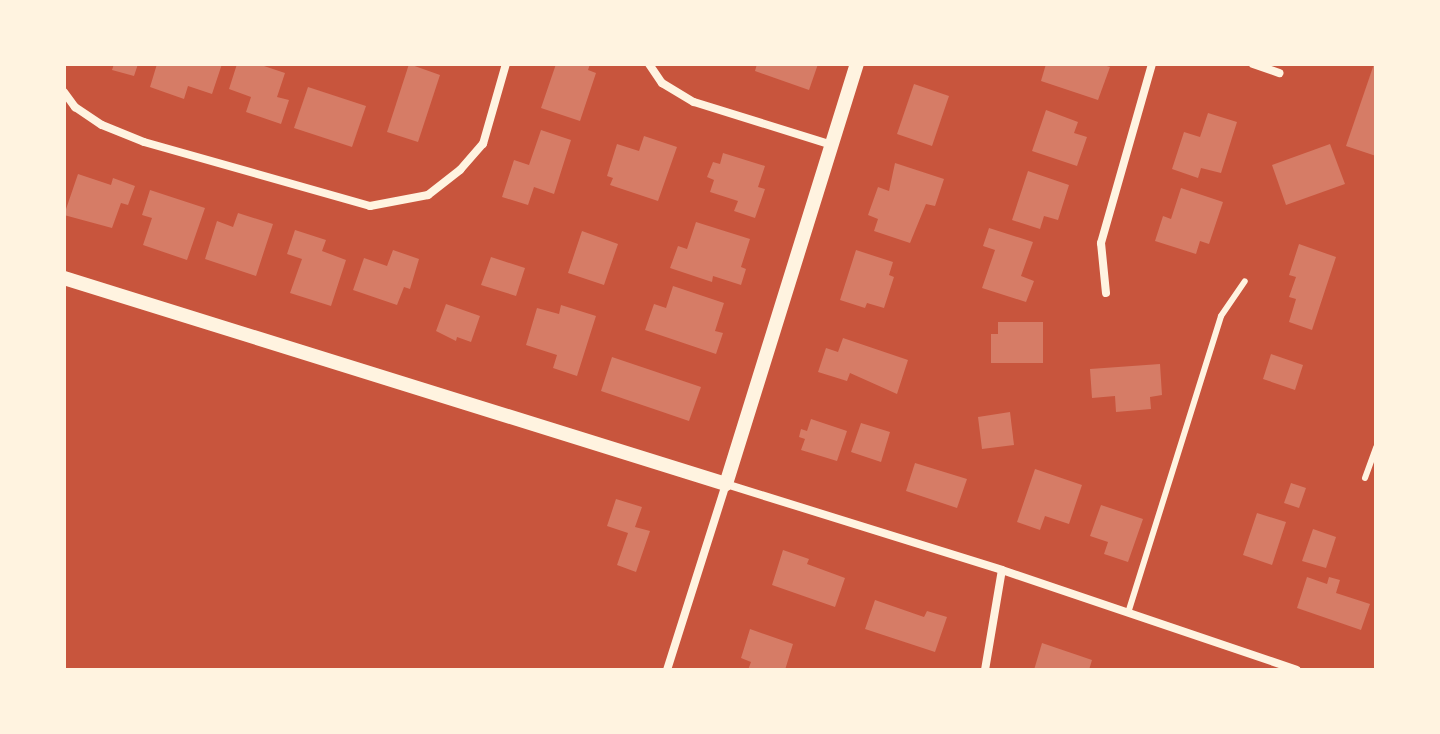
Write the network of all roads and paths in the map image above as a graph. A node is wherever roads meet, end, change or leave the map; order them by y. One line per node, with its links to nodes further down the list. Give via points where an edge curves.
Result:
1 (506, 64): 7 (street, via 483,144 460,170 428,195 370,206 144,142 102,125 75,107)
2 (649, 64): 8 (street, via 662,83 694,102)
3 (857, 64): 8 (street)
4 (1152, 64): 11 (street, via 1101,243)
5 (1253, 64): 6 (street)
6 (1279, 73)
7 (64, 92)
8 (832, 145): 14 (street)
9 (64, 278): 14 (street)
10 (1245, 281): 16 (lane, via 1221,316)
11 (1106, 293)
12 (1376, 447): 13 (lane)
13 (1365, 478)
14 (726, 484): 15 (street); 17 (street)
15 (1002, 570): 16 (street); 18 (street)
16 (1128, 613): 19 (street)
17 (667, 670)
18 (985, 670)
19 (1297, 670)

